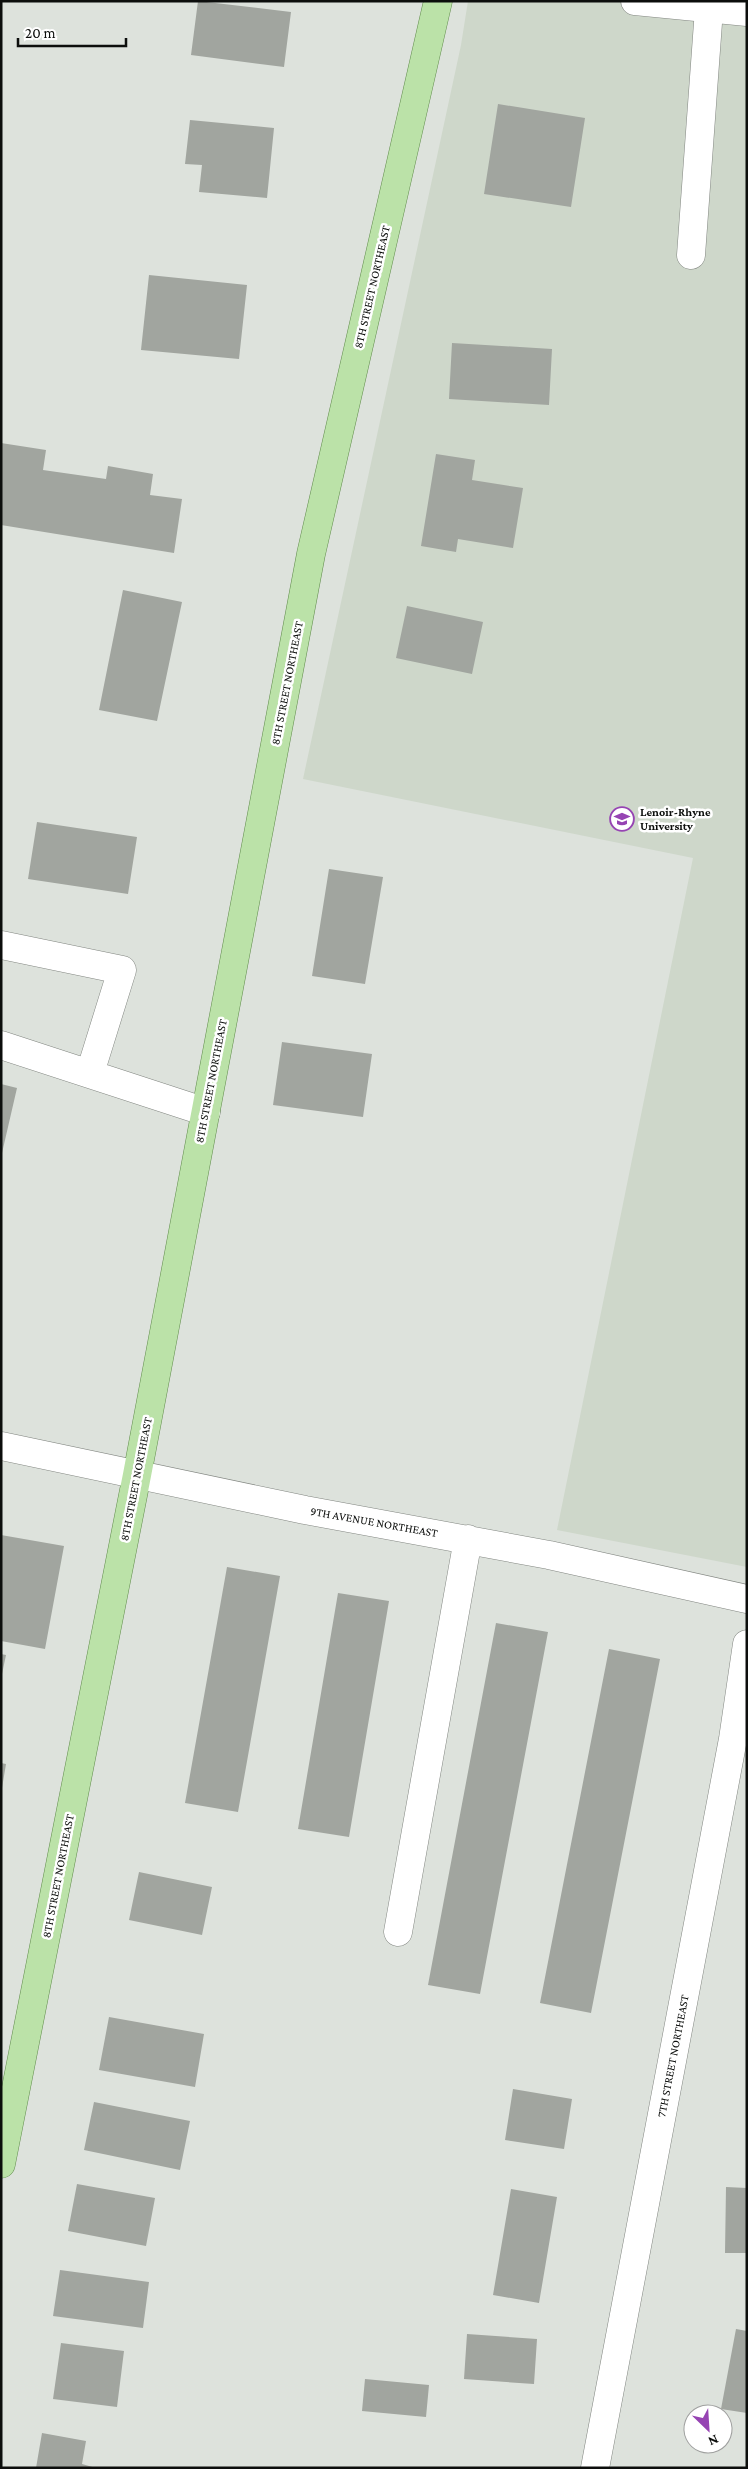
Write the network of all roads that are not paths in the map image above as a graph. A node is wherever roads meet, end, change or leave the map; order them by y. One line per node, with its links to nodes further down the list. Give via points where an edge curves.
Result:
1 (438, 1): 9 (main road, 8TH STREET NORTHEAST, via 311,554)
2 (635, 1): 3 (street)
3 (709, 9): 4 (street); 5 (street)
4 (747, 12)
5 (691, 255)
6 (1, 945): 8 (street, via 122,970)
7 (1, 1045): 8 (street)
8 (90, 1074): 9 (street)
9 (206, 1112): 11 (main road, 8TH STREET NORTHEAST)
10 (1, 1446): 11 (street, 9TH AVENUE NORTHEAST)
11 (137, 1476): 12 (street, 9TH AVENUE NORTHEAST); 16 (main road, 8TH STREET NORTHEAST)
12 (468, 1539): 13 (street, 9TH AVENUE NORTHEAST); 15 (street)
13 (747, 1600)
14 (747, 1644): 17 (street, 7TH STREET NORTHEAST, via 733,1738)
15 (398, 1932)
16 (3, 2147)
17 (595, 2468)

